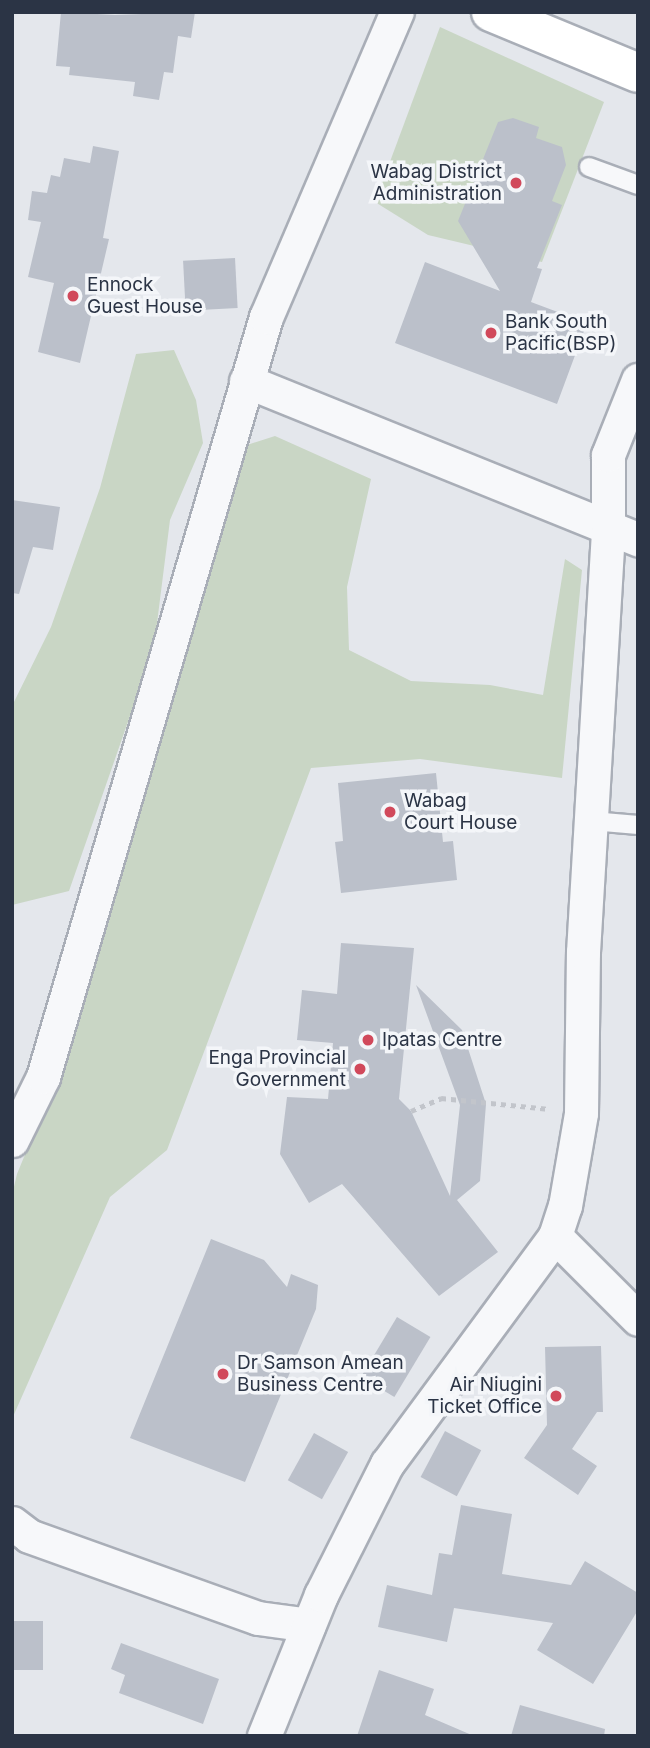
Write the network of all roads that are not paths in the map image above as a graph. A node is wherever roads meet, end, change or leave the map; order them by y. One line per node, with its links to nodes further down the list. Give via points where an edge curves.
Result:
1 (397, 12): 7 (street, via 266,317)
2 (491, 12): 3 (street)
3 (638, 73)
4 (589, 167): 5 (lane)
5 (638, 186)
6 (638, 380): 8 (street, via 608,455)
7 (246, 381): 8 (street); 11 (street, via 43,1077)
8 (623, 533): 9 (street)
9 (592, 821): 10 (lane); 12 (street, via 580,1122)
10 (638, 825)
11 (12, 1140)
12 (555, 1236): 13 (street); 15 (street, via 387,1464)
13 (638, 1319)
14 (12, 1523): 15 (street, via 29,1536 258,1618)
15 (309, 1625): 16 (street)
16 (264, 1736)

